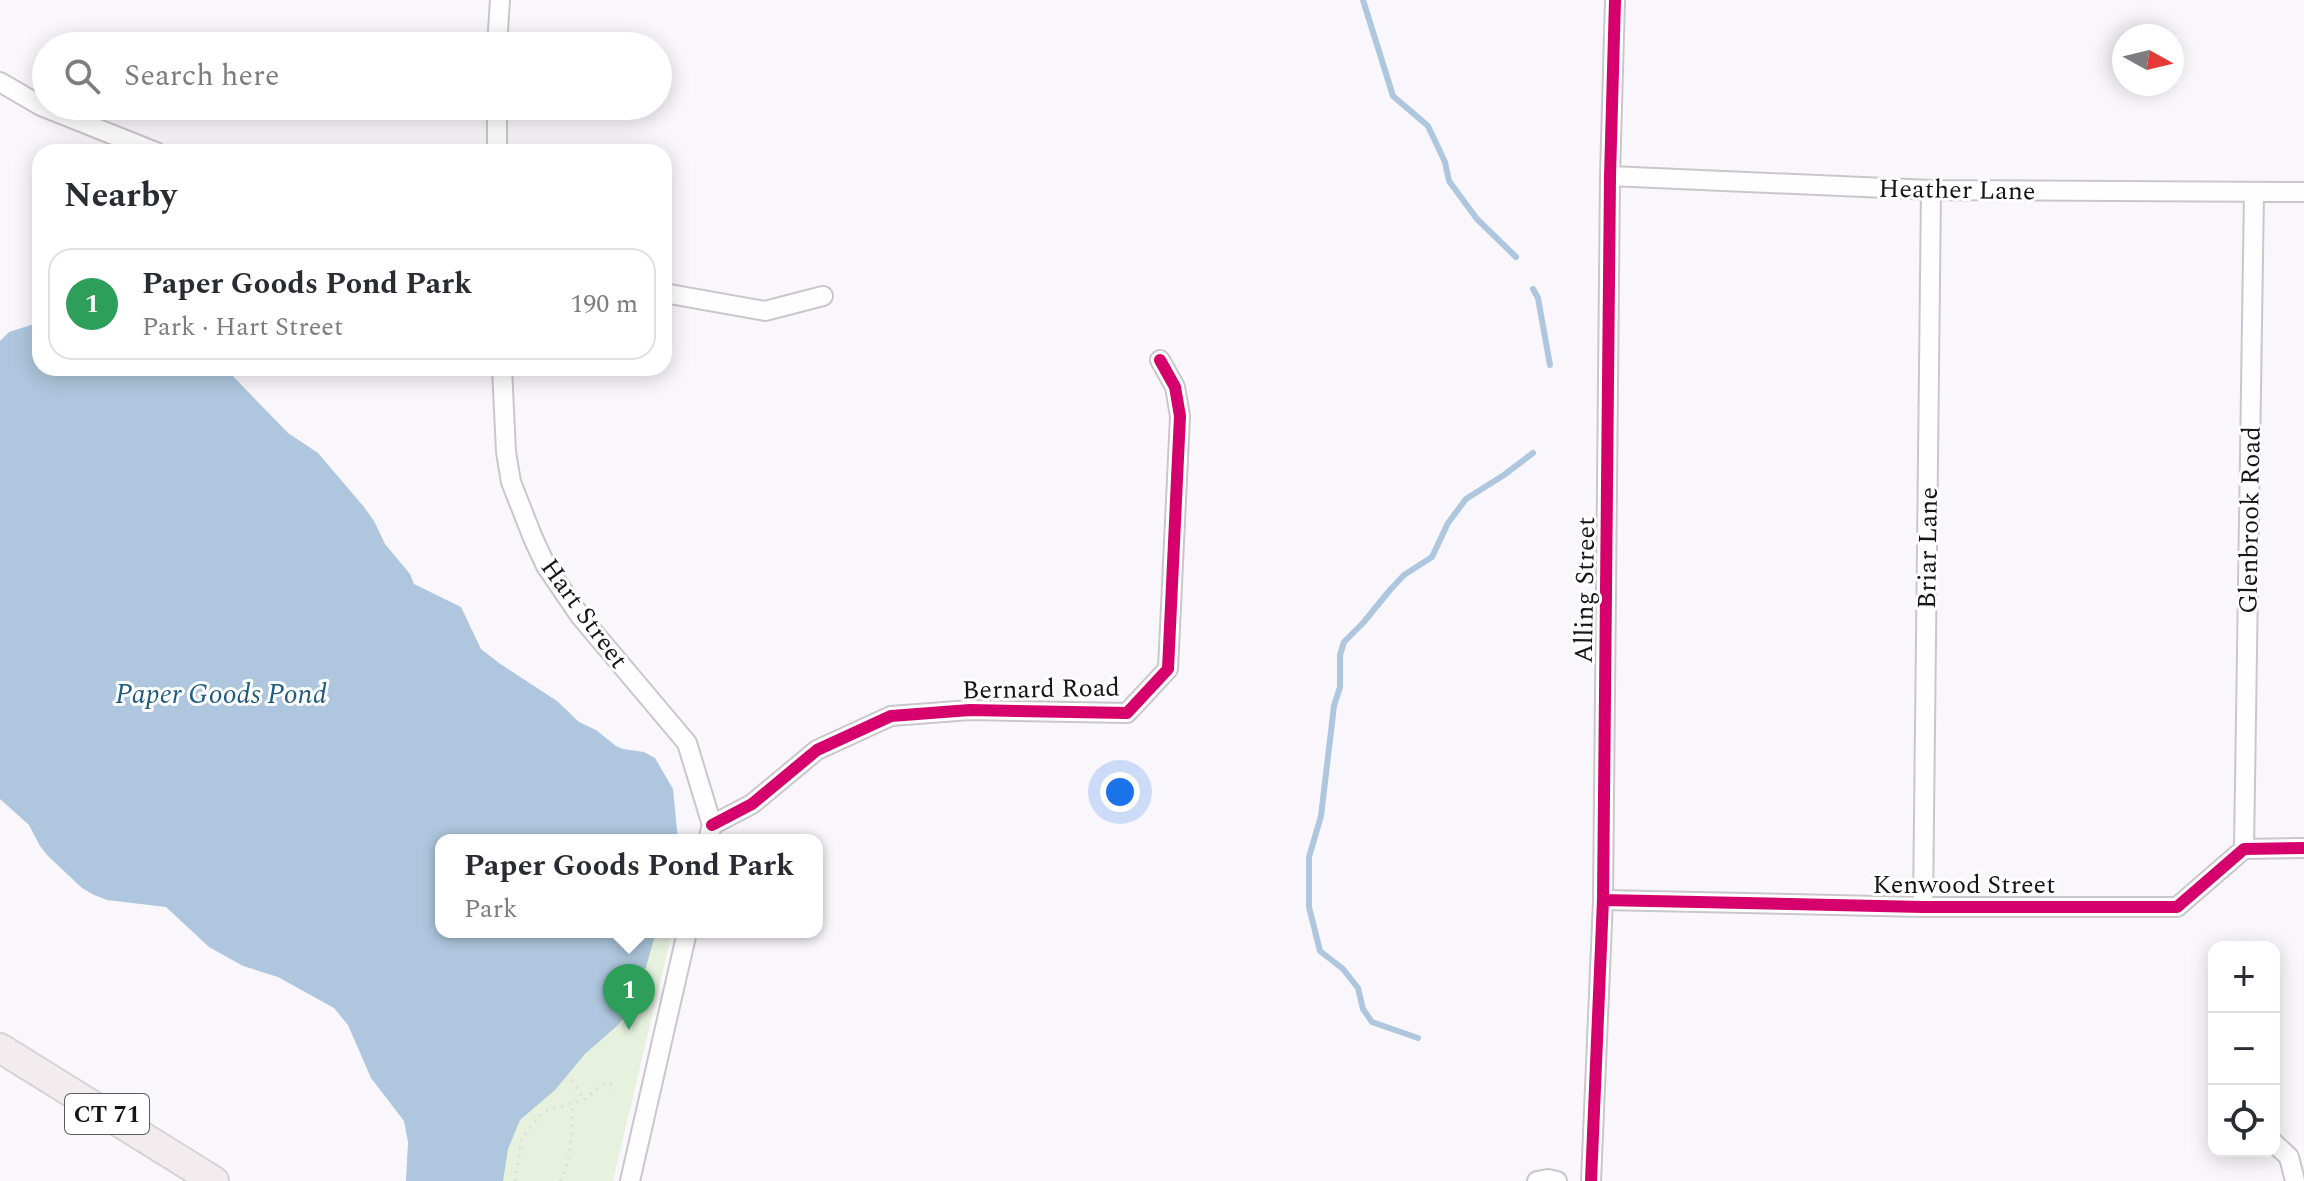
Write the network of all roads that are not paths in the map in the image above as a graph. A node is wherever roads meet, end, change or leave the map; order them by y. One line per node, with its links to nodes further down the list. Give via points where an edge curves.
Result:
1 (500, 0): 3 (street)
2 (1615, 0): 10 (street, Alling Street)
3 (498, 32)
4 (0, 82): 5 (street)
5 (32, 101)
6 (76, 120): 8 (street)
7 (497, 120): 9 (street)
8 (136, 144)
9 (497, 144)
10 (1610, 176): 11 (street, Heather Lane); 21 (street, Alling Street)
11 (1931, 190): 12 (street, Heather Lane); 22 (street, Briar Lane)
12 (2254, 192): 13 (street, Heather Lane); 20 (street, Glenbrook Road)
13 (2304, 192)
14 (672, 294): 15 (street, via 765,311)
15 (823, 296)
16 (1160, 360): 18 (street, Bernard Road, via 1175,387 1180,416 1168,669 1127,713 970,710 891,716 817,750)
17 (502, 376): 18 (street, Hart Street, via 511,482 546,566 580,616 687,743)
18 (710, 832)
19 (2304, 848): 20 (street)
20 (2244, 849): 22 (street, Kenwood Street, via 2177,907)
21 (1603, 900): 22 (street, Kenwood Street); 30 (street, Alling Street)
22 (1923, 907)
23 (686, 938): 27 (street)
24 (0, 1048): 26 (main road, CT 71)
25 (2280, 1149): 31 (street, via 2289,1157)
26 (203, 1178)
27 (630, 1181)
28 (1537, 1181): 29 (street)
29 (1557, 1181)
30 (1591, 1181)
31 (2295, 1181)

